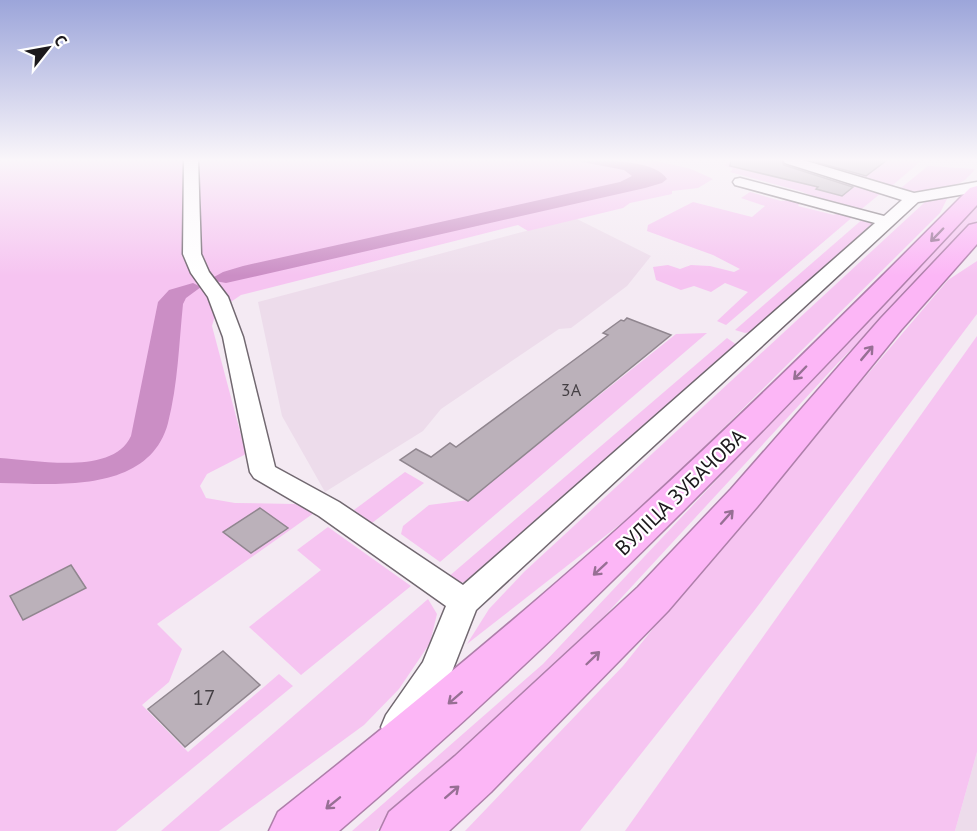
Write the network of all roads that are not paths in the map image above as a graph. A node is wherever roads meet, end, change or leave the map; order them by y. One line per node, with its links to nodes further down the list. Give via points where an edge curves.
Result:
1 (191, 199): 7 (street, via 192,254 218,297 233,337 263,472 329,508)
2 (802, 199): 5 (street)
3 (912, 199): 5 (street)
4 (970, 199): 8 (highway, ВУЛІЦА ЗУБАЧОВА, one-way to 8, via 692,483)
5 (885, 221): 7 (street)
6 (977, 230): 10 (highway, one-way to 6, via 473,774 653,599)
7 (464, 602): 8 (street, ВУЛІЦА ЗУБАЧОВА, via 436,669)
8 (368, 774): 9 (highway, ВУЛІЦА ЗУБАЧОВА, one-way to 9)
9 (297, 831)
10 (408, 831)

